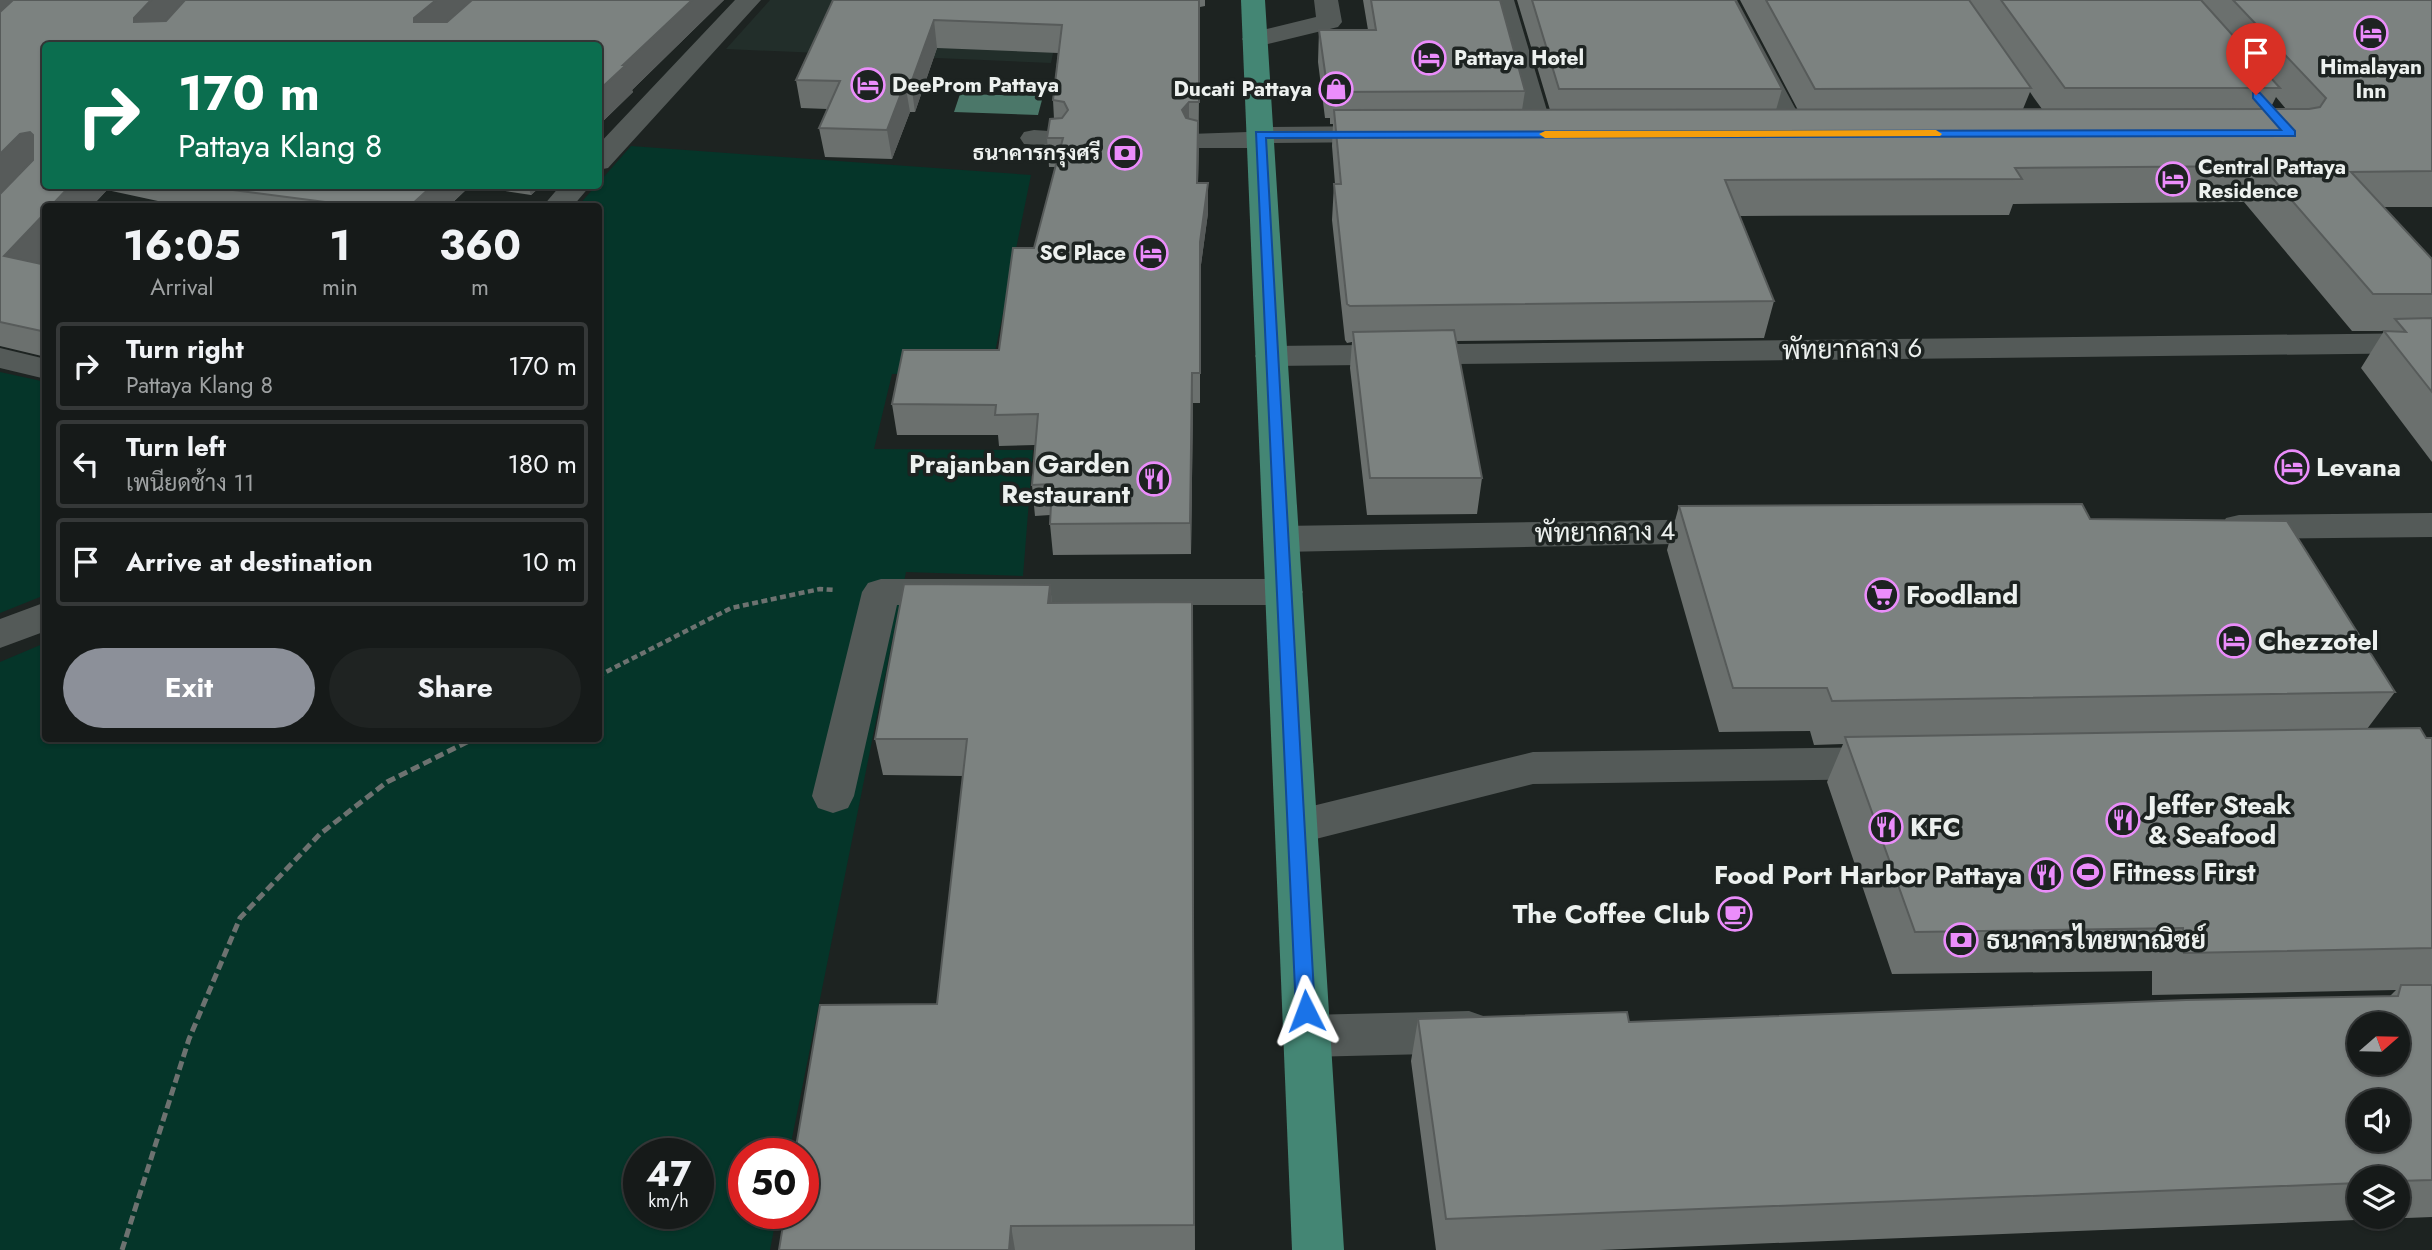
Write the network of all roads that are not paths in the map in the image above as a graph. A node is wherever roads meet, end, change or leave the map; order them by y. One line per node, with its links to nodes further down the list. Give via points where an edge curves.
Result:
1 (749, 0): 12 (street)
2 (1253, 0): 6 (main road)
3 (1326, 0): 6 (street, via 1329,22)
4 (1502, 0): 8 (street, via 1553,134)
5 (1726, 0): 9 (street)
6 (1255, 39): 10 (main road)
7 (1414, 134): 10 (street)
8 (1512, 134)
9 (1795, 134)
10 (1260, 138): 11 (street); 16 (main road)
11 (1199, 140)
12 (602, 158)
13 (573, 189): 14 (street)
14 (560, 203)
15 (2432, 343): 16 (street, พัทยากลาง 6)
16 (1271, 356): 22 (main road)
17 (0, 358): 18 (street)
18 (42, 368)
19 (2432, 525): 20 (street)
20 (2208, 527)
21 (1760, 530): 22 (street, พัทยากลาง 4)
22 (1282, 539): 23 (main road)
23 (1284, 592): 27 (street, via 881,592); 28 (main road)
24 (42, 618): 25 (street)
25 (0, 634)
26 (1920, 762): 28 (street, via 1533,768)
27 (833, 796)
28 (1296, 827): 30 (main road)
29 (1515, 1031): 30 (street)
30 (1307, 1036): 31 (main road)
31 (1318, 1250)

